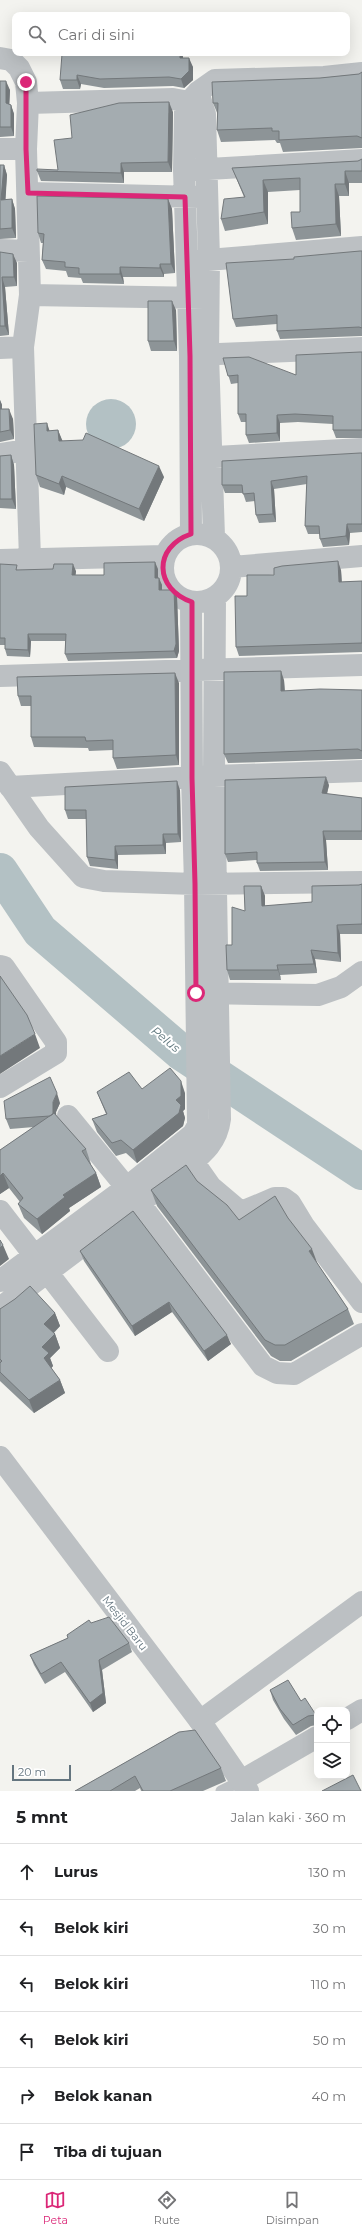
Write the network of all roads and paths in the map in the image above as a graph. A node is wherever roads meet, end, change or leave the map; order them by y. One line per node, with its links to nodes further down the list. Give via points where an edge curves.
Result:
1 (0, 58): 4 (street, via 11,60 19,68 26,82)
2 (362, 74): 3 (street, via 215,80)
3 (193, 97): 4 (street); 8 (street, via 185,112)
4 (28, 103): 6 (street)
5 (0, 149): 6 (street)
6 (26, 149): 9 (street)
7 (362, 160): 8 (street)
8 (195, 169): 10 (street)
9 (28, 193): 10 (street); 13 (street)
10 (196, 197): 14 (street); 15 (street)
11 (362, 247): 14 (street)
12 (0, 250): 13 (street)
13 (28, 251): 16 (street)
14 (210, 259): 15 (street); 17 (street)
15 (187, 262): 17 (street)
16 (30, 295): 17 (street); 18 (street)
17 (199, 298): 21 (street)
18 (23, 347): 19 (street); 23 (street)
19 (0, 348)
20 (362, 348): 21 (street)
21 (200, 355): 25 (street)
22 (362, 449): 25 (street)
23 (27, 450): 24 (street); 30 (street)
24 (0, 454)
25 (201, 458): 26 (street); 27 (street)
26 (191, 534): 27 (street, via 203,533); 28 (street, via 179,538)
27 (214, 537): 32 (street, via 224,545 230,555)
28 (164, 556): 30 (street); 34 (street, via 162,568 171,590 180,598)
29 (362, 556): 32 (street)
30 (30, 559): 31 (street)
31 (0, 560)
32 (232, 567): 33 (street, via 230,579 224,590)
33 (215, 597): 34 (street, via 204,602); 36 (street)
34 (192, 602): 37 (street)
35 (362, 665): 36 (street)
36 (213, 669): 37 (street); 40 (street)
37 (192, 670): 38 (street); 41 (street)
38 (0, 676)
39 (362, 771): 40 (street)
40 (214, 776): 41 (street); 44 (street)
41 (192, 778): 42 (street); 44 (street)
42 (5, 780): 44 (street, via 39,828 82,877 104,881)
43 (362, 882): 44 (street)
44 (206, 883): 47 (street); 48 (street)
45 (0, 966): 49 (street, via 4,967 56,1042 57,1048 56,1053)
46 (362, 972): 48 (street, via 341,987 318,995)
47 (196, 999): 48 (street); 51 (street, via 198,1120 197,1129)
48 (218, 1000): 52 (street, via 220,1119 217,1135 211,1146)
49 (0, 1087)
50 (68, 1116): 53 (street)
51 (180, 1144): 52 (street); 53 (street)
52 (193, 1161): 54 (street); 59 (street, via 211,1187 237,1209 244,1211 275,1198 283,1198 290,1203 304,1226)
53 (127, 1187): 54 (street); 56 (street)
54 (140, 1204): 57 (street); 61 (street, via 263,1366 277,1373 294,1374)
55 (0, 1211): 56 (street)
56 (35, 1255): 57 (street); 58 (street)
57 (47, 1274): 60 (street); 62 (street)
58 (0, 1281)
59 (362, 1302)
60 (0, 1308)
61 (362, 1334)
62 (108, 1351)
63 (0, 1457): 67 (street, Mesjid Baru)
64 (362, 1602): 67 (street)
65 (362, 1710): 66 (street)
66 (350, 1717)
67 (200, 1721): 69 (street, Mesjid Baru)
68 (314, 1739): 69 (street)
69 (244, 1786): 70 (lane)
70 (221, 1791)

